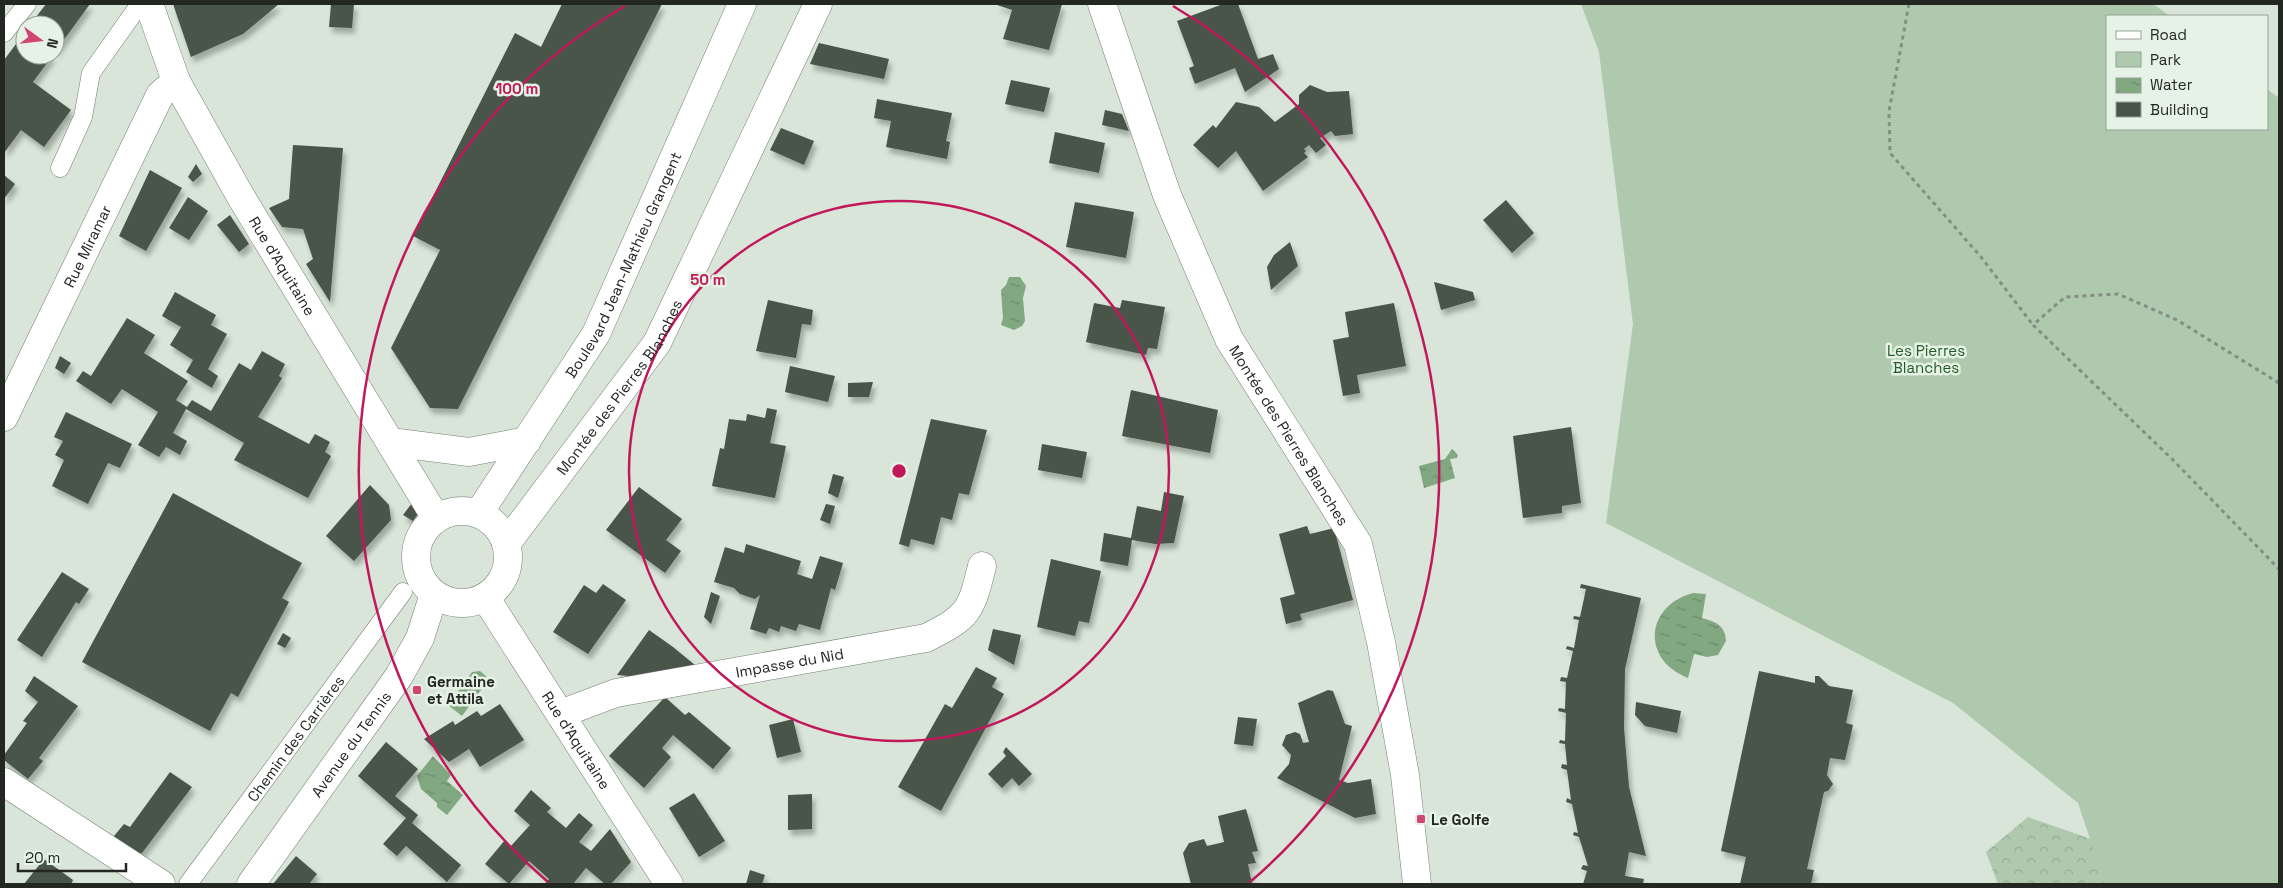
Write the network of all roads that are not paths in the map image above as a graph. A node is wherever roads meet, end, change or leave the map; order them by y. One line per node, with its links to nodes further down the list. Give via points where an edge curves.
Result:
1 (27, 4): 7 (lane)
2 (140, 4): 9 (lane, via 91,73 83,117)
3 (149, 4): 8 (street, Rue d'Aquitaine)
4 (742, 4): 11 (street, Boulevard Jean-Mathieu Grangent, via 596,334)
5 (818, 4): 15 (street, Montée des Pierres Blanches, via 656,343)
6 (1102, 4): 26 (street, Montée des Pierres Blanches, via 1167,196 1229,339 1358,544 1381,642 1403,766)
7 (4, 33)
8 (176, 80): 10 (street, Rue Miramar, via 160,95); 12 (street, Rue d'Aquitaine, via 241,197)
9 (60, 168)
10 (4, 417)
11 (527, 441): 12 (street, via 470,452); 13 (street, Boulevard Jean-Mathieu Grangent)
12 (390, 442): 14 (street, Rue d'Aquitaine)
13 (479, 513): 14 (street, via 465,510); 15 (street, via 492,521)
14 (436, 518): 18 (street, via 420,537 415,562 419,574)
15 (506, 544): 19 (street, via 508,560 505,574)
16 (982, 566): 20 (street, Impasse du Nid, via 974,599 957,622 926,638 616,693)
17 (404, 592): 23 (lane, Chemin des Carrières)
18 (434, 594): 19 (street, via 450,602 468,603); 24 (street, Avenue du Tennis, via 420,638 399,676)
19 (485, 597): 20 (street, Rue d'Aquitaine)
20 (560, 714): 25 (street, Rue d'Aquitaine)
21 (4, 782): 22 (street)
22 (161, 884)
23 (188, 884)
24 (251, 884)
25 (669, 884)
26 (1417, 884)

